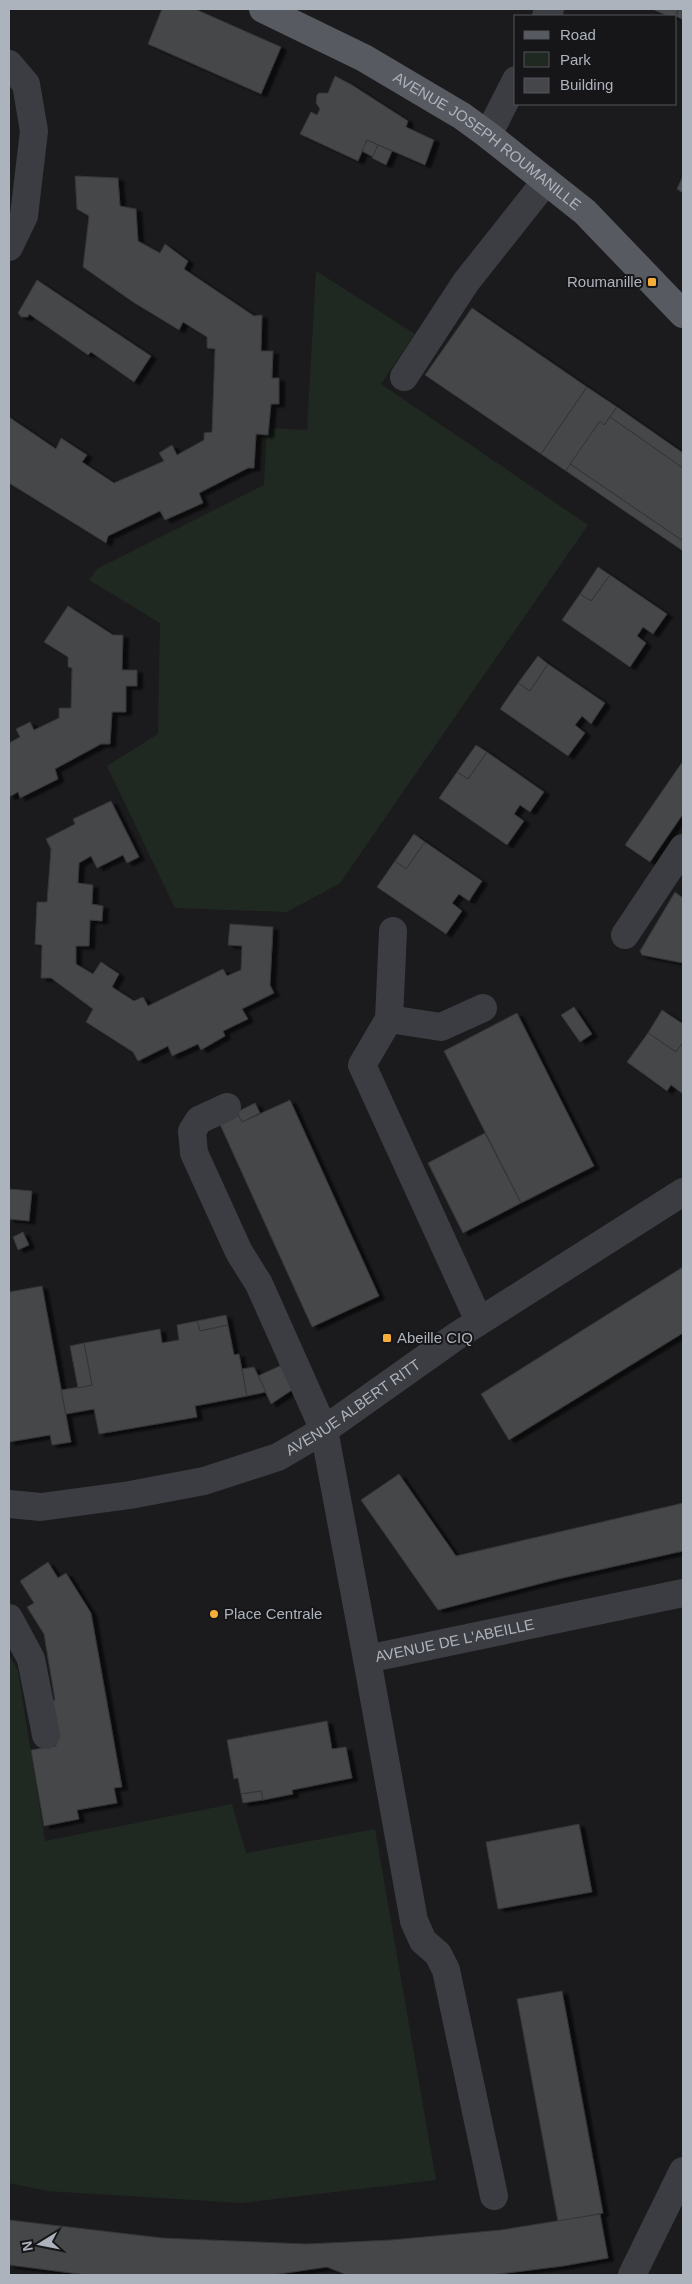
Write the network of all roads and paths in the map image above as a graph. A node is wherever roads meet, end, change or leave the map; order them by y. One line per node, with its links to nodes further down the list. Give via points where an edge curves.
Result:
1 (262, 9): 4 (main road, AVENUE JOSEPH ROUMANILLE, via 364,58)
2 (9, 64): 6 (street, via 26,84 34,131 24,216)
3 (514, 84): 4 (street)
4 (488, 135): 5 (main road, AVENUE JOSEPH ROUMANILLE)
5 (546, 181): 7 (main road, AVENUE JOSEPH ROUMANILLE, via 585,212); 8 (street, via 466,282)
6 (9, 247)
7 (683, 314)
8 (404, 377)
9 (683, 848): 11 (street)
10 (393, 931): 13 (street)
11 (625, 935)
12 (483, 1008): 13 (street, via 441,1027)
13 (389, 1019): 16 (street, via 362,1065)
14 (227, 1107): 17 (street, AVENUE DE L'ABEILLE, via 199,1120 192,1131 194,1153 239,1252 259,1284)
15 (683, 1192): 16 (street, AVENUE ALBERT RITT)
16 (479, 1321): 17 (street, AVENUE ALBERT RITT)
17 (324, 1430): 18 (street, AVENUE ALBERT RITT, via 278,1457 204,1481 41,1507); 21 (street, AVENUE DE L'ABEILLE)
18 (9, 1505)
19 (683, 1593): 21 (street, AVENUE DE L'ABEILLE)
20 (9, 1618): 22 (street, via 31,1659)
21 (368, 1659): 24 (street, via 414,1921 423,1940 438,1954 446,1970)
22 (46, 1735)
23 (683, 2171): 25 (street)
24 (494, 2196)
25 (632, 2275)

